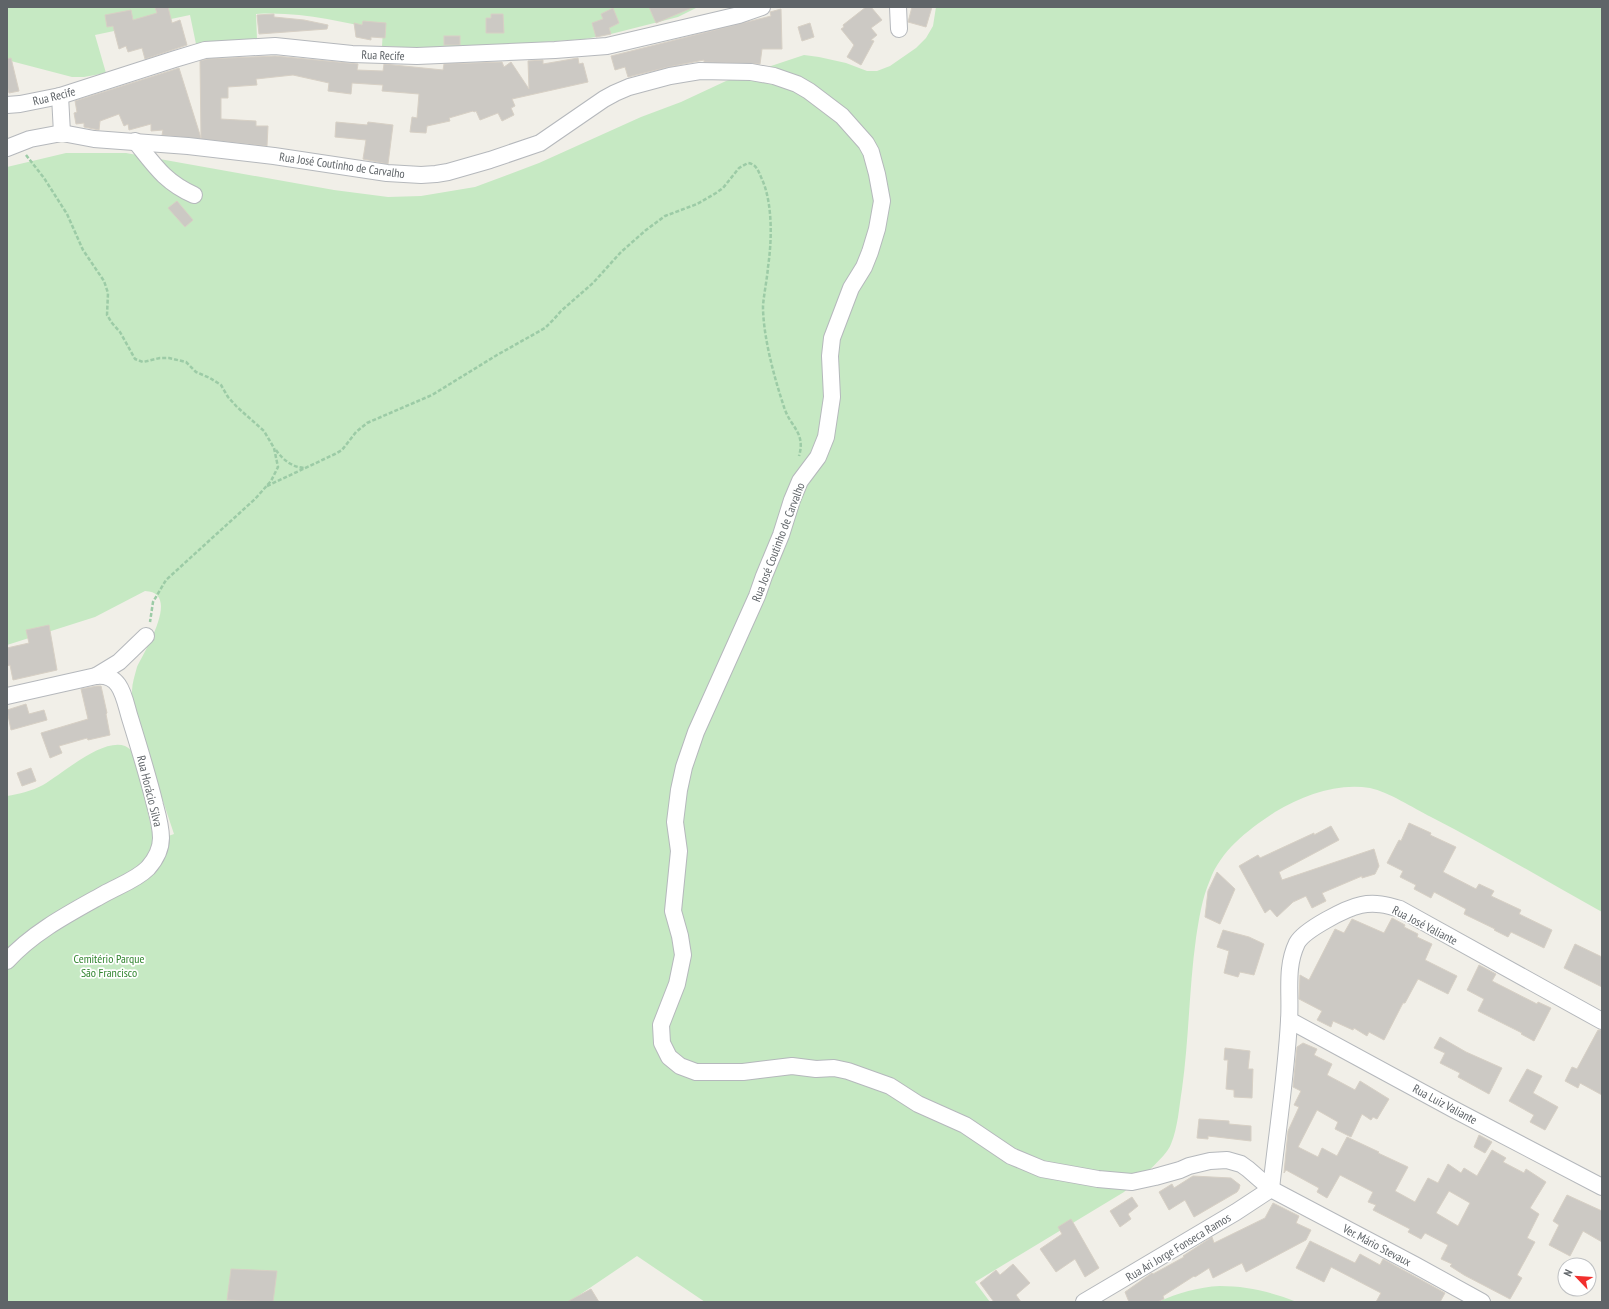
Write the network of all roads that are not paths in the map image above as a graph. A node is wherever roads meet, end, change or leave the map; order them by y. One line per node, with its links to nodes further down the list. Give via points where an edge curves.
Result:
1 (762, 7): 4 (street, Rua Recife, via 739,15 607,46 458,56 352,54 275,46 210,50 189,54)
2 (898, 7): 3 (street)
3 (899, 29)
4 (60, 96): 5 (street, Rua Recife); 6 (street)
5 (7, 105)
6 (62, 133): 7 (street, Rua José Coutinho de Carvalho, via 94,139); 8 (street, Rua José Coutinho de Carvalho, via 30,139)
7 (135, 142): 9 (street, via 162,175 176,187); 17 (street, Rua José Coutinho de Carvalho, via 274,156 387,173 436,174 490,160 540,143 604,99 629,87 700,71 751,72 797,84 819,98 852,126 866,143 874,163 882,194 880,219 867,261 851,288 832,338 832,397 822,449 800,481 756,601 704,714 684,767 675,813 679,851 673,911 680,936 683,962 660,1026 662,1043 674,1062 696,1072 743,1072 792,1066 853,1072 890,1086 918,1104 965,1125 1011,1156 1042,1169 1132,1182 1210,1161 1227,1160 1245,1167)
8 (11, 146)
9 (194, 195)
10 (96, 676): 11 (street, via 110,677); 11 (street, via 119,662 142,640 123,667); 12 (street)
11 (119, 686): 13 (street, Rua Horácio Silva, via 151,787 161,844 154,860 138,876 81,906)
12 (7, 696)
13 (10, 955)
14 (1289, 1020): 15 (street, Rua José Valiante, via 1289,976 1298,941 1312,928 1340,914 1361,905 1380,904 1400,909); 16 (street, Rua Luiz Valiante); 17 (street, Rua José Valiante)
15 (1602, 1021)
16 (1602, 1187)
17 (1271, 1190): 18 (street, Rua Ari Jorge Fonseca Ramos); 19 (street, Ver. Mário Stevaux)
18 (1084, 1302)
19 (1482, 1302)

